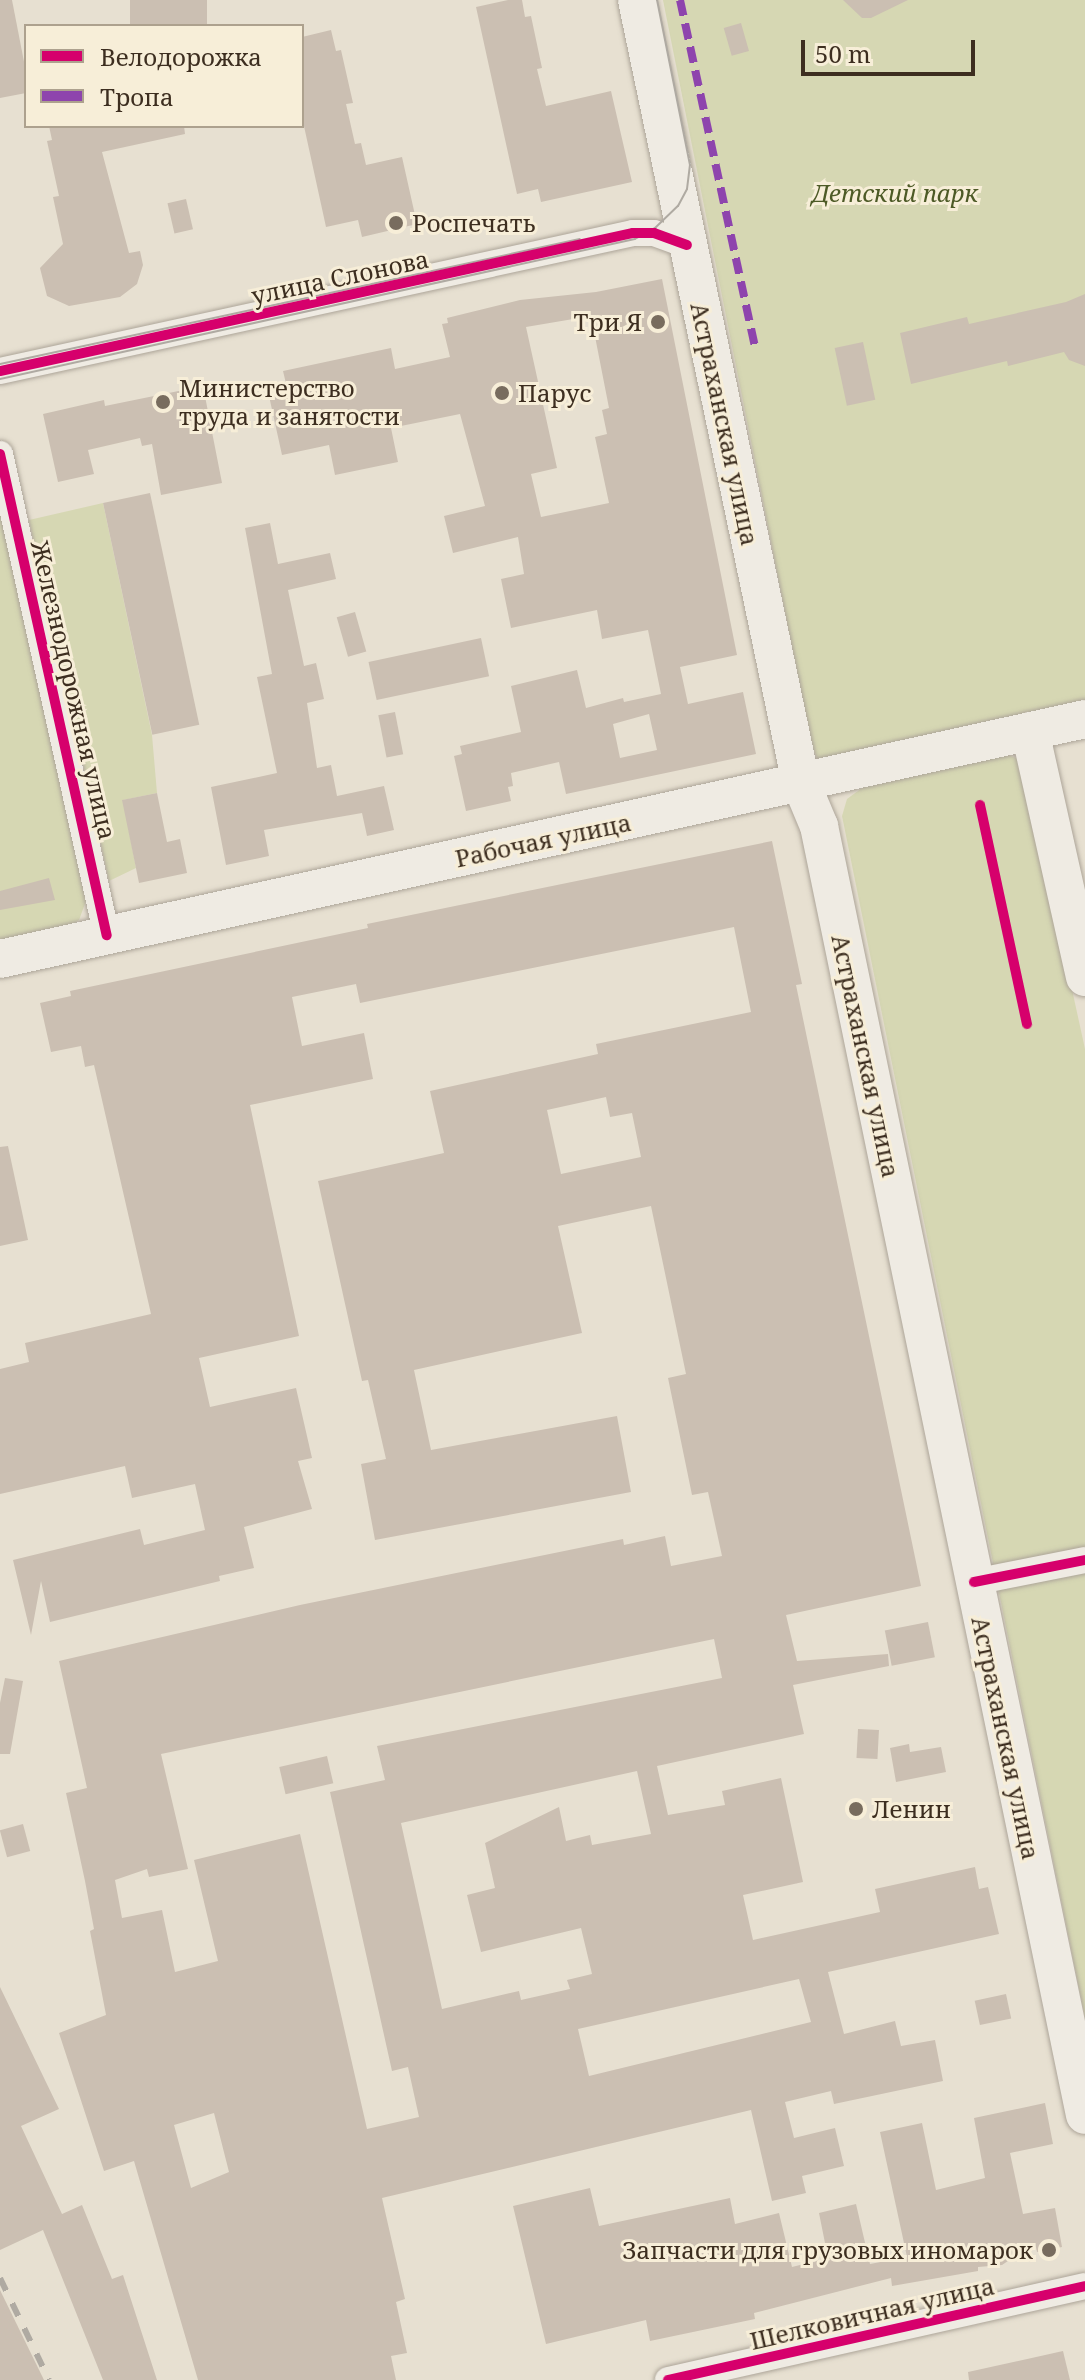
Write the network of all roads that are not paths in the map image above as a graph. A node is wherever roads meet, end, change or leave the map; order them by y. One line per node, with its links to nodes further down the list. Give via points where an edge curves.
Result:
1 (637, 0): 2 (main road, Астраханская улица)
2 (677, 199): 3 (street, улица Слонова); 4 (main road, Астраханская улица)
3 (633, 233): 4 (street, улица Слонова, via 654,233); 5 (street, улица Слонова)
4 (687, 245): 9 (main road, Астраханская улица)
5 (0, 371)
6 (0, 454): 10 (street, Железнодорожная улица)
7 (1085, 719): 8 (main road, Рабочая улица)
8 (1030, 731): 9 (main road, Рабочая улица); 12 (main road)
9 (801, 783): 10 (main road, Рабочая улица); 14 (main road, Астраханская улица, via 819,826)
10 (107, 935): 11 (main road, Рабочая улица)
11 (0, 959)
12 (1085, 977)
13 (1085, 1560): 14 (street)
14 (974, 1582): 15 (main road, Астраханская улица)
15 (1085, 2115)
16 (1085, 2286): 17 (street, Шелковичная улица)
17 (668, 2380)

